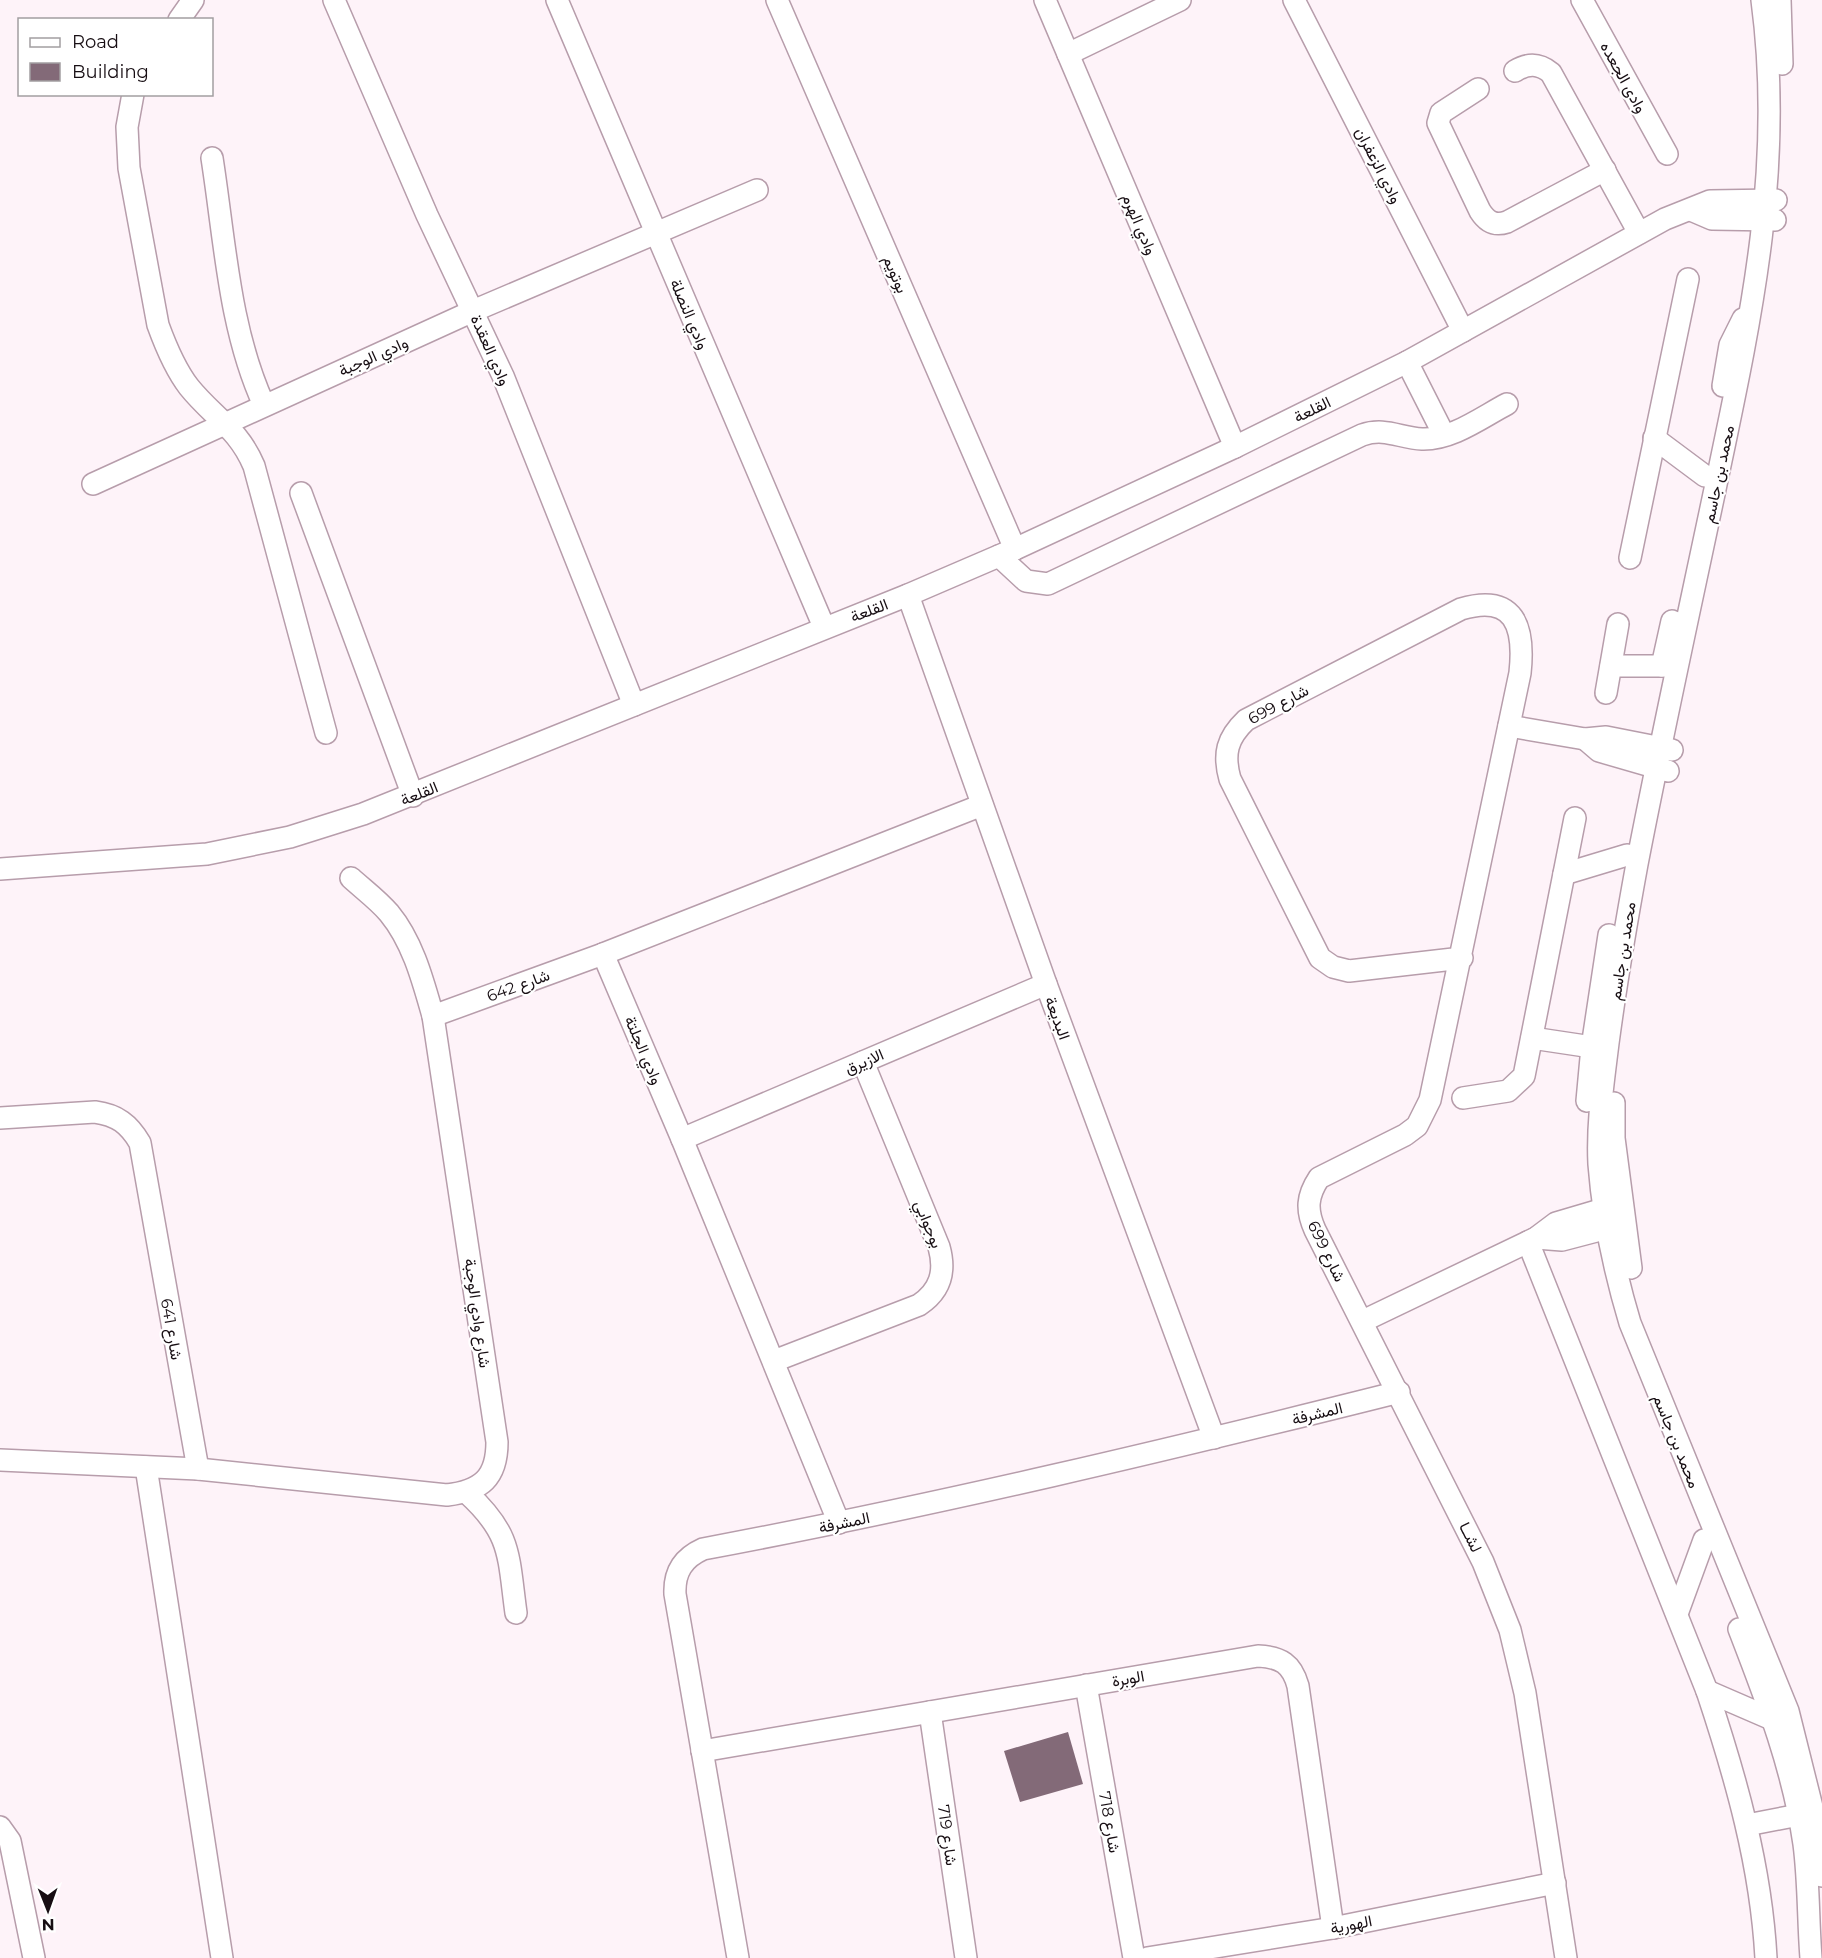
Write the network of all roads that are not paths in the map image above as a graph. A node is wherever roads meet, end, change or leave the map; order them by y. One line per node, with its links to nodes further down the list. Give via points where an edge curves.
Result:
1 (193, 0): 11 (street)
2 (334, 0): 25 (street, وادي العقدة, via 427,215)
3 (777, 0): 37 (street, بوتويم)
4 (1045, 0): 12 (street, وادي الهرم)
5 (1180, 0): 12 (street)
6 (1294, 0): 26 (street, وادي الزعفران)
7 (1582, 0): 16 (street, وادى الجعده)
8 (1762, 0): 20 (street, محمد بن جاسم, via 1771,78)
9 (1780, 0): 20 (street, محمد بن جاسم, via 1782,121)
10 (562, 2): 21 (street, وادي النصلة)
11 (180, 18)
12 (1068, 54): 33 (street, وادي الهرم)
13 (1515, 71): 18 (street, via 1537,65 1551,73)
14 (1478, 89): 18 (street, via 1441,113 1438,123 1489,222 1507,222)
15 (134, 96): 30 (street, via 127,127 129,168 158,325 166,348 189,386)
16 (1667, 154)
17 (212, 158): 29 (street, via 239,333)
18 (1605, 170): 22 (street)
19 (757, 190): 21 (street, وادي الوجبة)
20 (1770, 210): 22 (street, القلعة, via 1712,219 1691,210); 24 (street, محمد بن جاسم); 48 (street, محمد بن جاسم, via 1756,361)
21 (656, 233): 25 (street, وادي الوجبة); 41 (street, وادي النصلة)
22 (1639, 233): 26 (street, القلعة)
23 (1688, 279): 32 (street)
24 (1752, 306): 34 (street, via 1730,345); 43 (street, محمد بن جاسم)
25 (474, 311): 29 (street, وادي الوجبة); 45 (street, وادي العقدة)
26 (1463, 331): 27 (street, القلعة)
27 (1407, 362): 31 (street); 33 (street, القلعة)
28 (1507, 404): 31 (street)
29 (264, 405): 30 (street, وادي الوجبة)
30 (225, 423): 35 (street, وادي الوجبة); 47 (street, via 238,435 254,466)
31 (1444, 435): 37 (street, via 1421,439 1382,431 1362,435 1048,584 1026,581)
32 (1654, 438): 34 (street); 38 (street)
33 (1235, 447): 37 (street, القلعة)
34 (1705, 476): 43 (street)
35 (93, 484)
36 (301, 493): 49 (street)
37 (1007, 552): 39 (street, القلعة)
38 (1630, 558)
39 (908, 595): 41 (street, القلعة); 50 (street, البديعة)
40 (1618, 624): 42 (street)
41 (824, 627): 45 (street, القلعة)
42 (1611, 666): 43 (street); 44 (street)
43 (1670, 666): 48 (street, محمد بن جاسم)
44 (1606, 693)
45 (634, 705): 49 (street, القلعة)
46 (1509, 726): 48 (street, via 1585,739 1606,737); 58 (street, شارع 699); 58 (street, شارع 699, via 1521,664 1520,633 1506,609 1478,604 1461,609 1246,720 1233,732 1227,746 1230,779 1320,958 1349,971)
47 (326, 733)
48 (1664, 759): 52 (street, محمد بن جاسم); 68 (street, محمد بن جاسم, via 1618,1044)
49 (412, 796): 54 (street, القلعة, via 317,830 230,850 152,859)
50 (982, 805): 57 (street); 59 (street, البديعة)
51 (1575, 818): 55 (street)
52 (1643, 835): 53 (street); 67 (street, محمد بن جاسم, via 1619,959)
53 (1627, 855): 55 (street); 62 (street, via 1606,953)
54 (0, 866)
55 (1564, 874): 61 (street)
56 (351, 878): 60 (street, شارع وادي الوجبة, via 390,915 404,936 424,982)
57 (603, 954): 60 (street, شارع 642); 66 (street, وادي الجلتة)
58 (1462, 958): 71 (street, شارع 699, via 1424,1115 1405,1135 1319,1178 1308,1203 1310,1217)
59 (1046, 984): 63 (street, الازيرق); 74 (street, البديعة)
60 (433, 1016): 78 (street, شارع وادي الوجبة, via 497,1442 497,1458 491,1473 481,1485)
61 (1532, 1038): 62 (street); 64 (street, via 1524,1076 1517,1085 1498,1093)
62 (1592, 1047): 67 (street, via 1586,1119)
63 (863, 1062): 66 (street, الازيرق); 72 (street, بوجوابي, via 939,1247 943,1274 934,1292 919,1305)
64 (1463, 1098)
65 (0, 1118): 77 (street, شارع 641, via 109,1114 133,1131 140,1143)
66 (682, 1140): 72 (street, وادي الجلتة)
67 (1599, 1142): 68 (street, محمد بن جاسم)
68 (1615, 1216): 69 (street, via 1556,1223); 70 (street, محمد بن جاسم); 88 (street, محمد بن جاسم, via 1652,1347 1784,1673 1800,1717)
69 (1532, 1240): 71 (street); 82 (street)
70 (1623, 1297): 80 (street, via 1623,1342); 92 (street, محمد بن جاسم, via 1639,1347 1788,1710 1815,1819)
71 (1363, 1321): 73 (street, لشــا)
72 (774, 1361): 79 (street, وادي الجلتة)
73 (1399, 1392): 74 (street, المشرفة); 93 (street, لشــا, via 1483,1562 1510,1630 1526,1693)
74 (1214, 1438): 79 (street, المشرفة)
75 (0, 1460): 76 (street)
76 (146, 1467): 77 (street); 96 (street)
77 (198, 1469): 78 (street, via 447,1496)
78 (466, 1493): 81 (street, via 490,1514 506,1542)
79 (839, 1523): 87 (street, المشرفة, via 703,1549 680,1566 675,1594)
80 (1704, 1540): 82 (street); 86 (street)
81 (516, 1613)
82 (1677, 1614): 84 (street)
83 (1086, 1685): 85 (street, الوبرة); 94 (street, الوبرة, via 1258,1656 1273,1656 1287,1663 1298,1686); 99 (street, شارع 718)
84 (1707, 1691): 86 (street); 90 (street)
85 (930, 1712): 87 (street, الوبرة); 98 (street, شارع 719)
86 (1774, 1720): 89 (street)
87 (702, 1751): 97 (street, المشرفة)
88 (1822, 1805)
89 (1799, 1815): 90 (street); 103 (street, via 1808,1883)
90 (1747, 1825): 102 (street)
91 (0, 1827): 95 (street, via 14,1854)
92 (1822, 1876)
93 (1555, 1883): 94 (street, الهورية); 101 (street, لشــا)
94 (1333, 1928): 100 (street, الهورية)
95 (34, 1958)
96 (222, 1958)
97 (738, 1958)
98 (966, 1958)
99 (1134, 1958)
100 (1147, 1958)
101 (1566, 1958)
102 (1766, 1958)
103 (1811, 1958)

